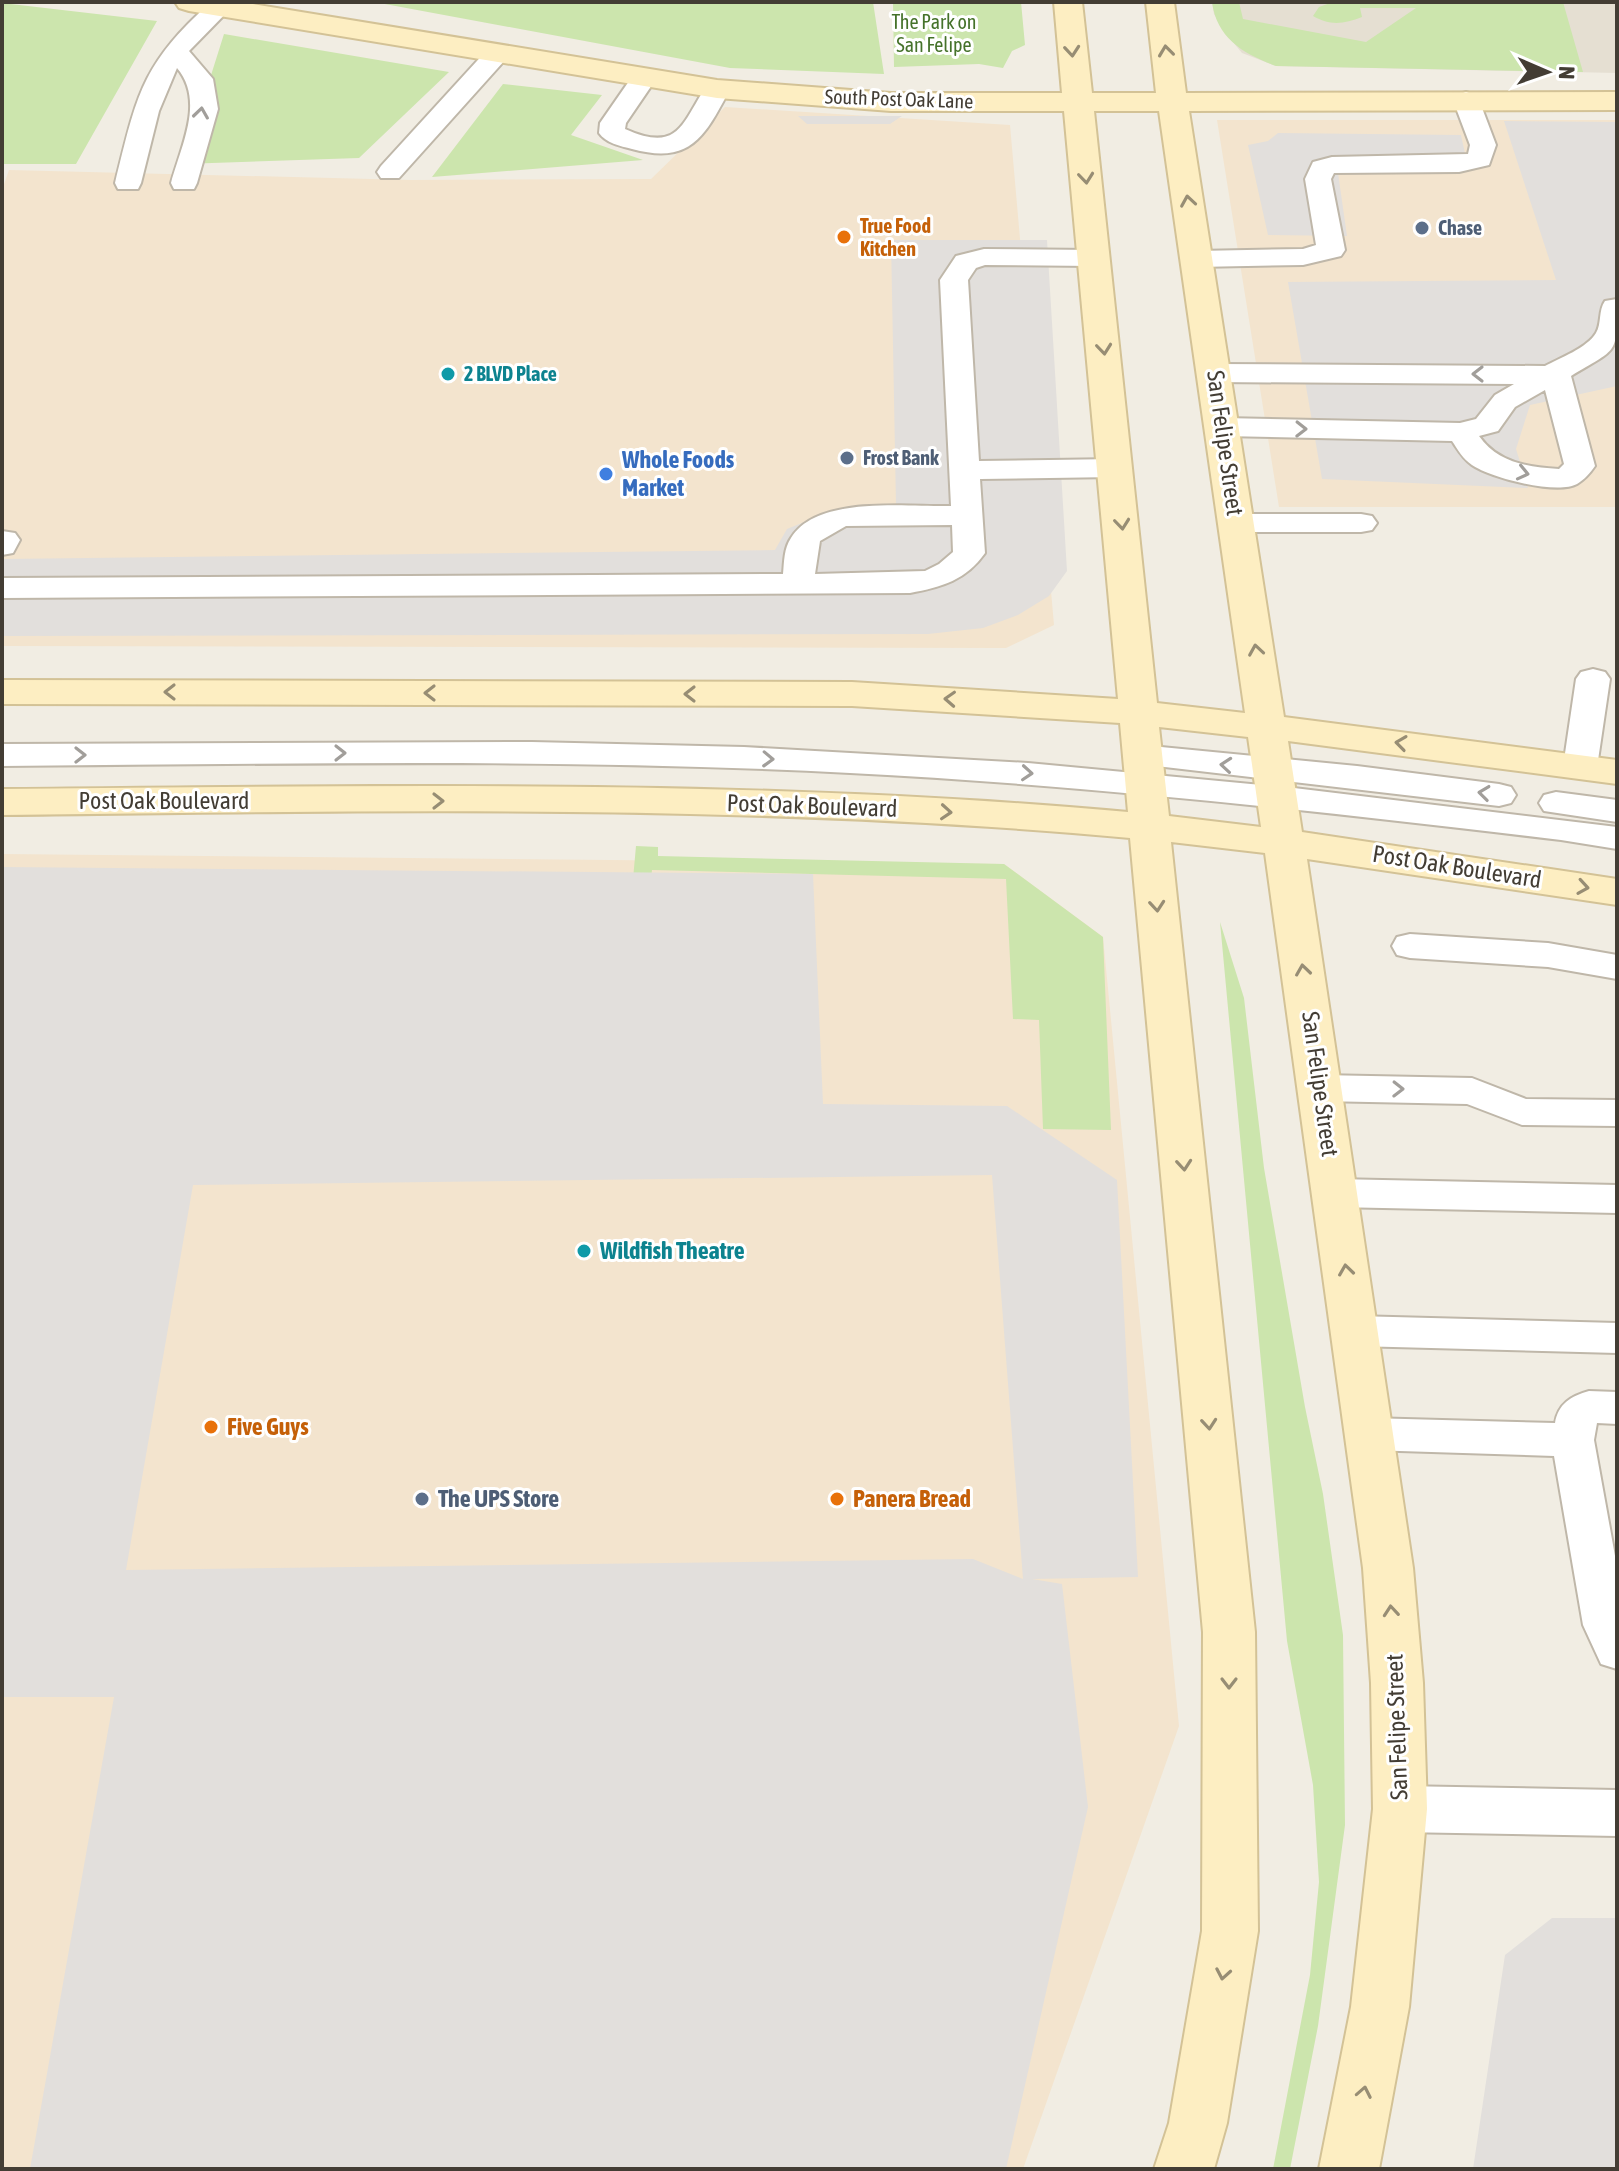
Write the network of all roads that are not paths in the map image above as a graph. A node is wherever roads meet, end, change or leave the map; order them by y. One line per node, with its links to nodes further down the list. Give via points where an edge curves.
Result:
1 (189, 2): 4 (main road, South Post Oak Lane)
2 (1068, 2): 11 (main road, one-way to 11)
3 (1160, 2): 9 (main road, San Felipe Street, one-way to 3)
4 (223, 4): 5 (lane); 6 (main road, South Post Oak Lane)
5 (175, 51): 14 (lane, via 151,96); 15 (lane, one-way to 5, via 205,109 200,79)
6 (496, 55): 7 (main road, South Post Oak Lane); 13 (lane)
7 (643, 79): 8 (main road, South Post Oak Lane); 8 (lane, via 613,123 612,133 650,145 683,142)
8 (717, 89): 11 (main road, South Post Oak Lane, via 891,102)
9 (1172, 100): 10 (main road, South Post Oak Lane); 11 (main road, South Post Oak Lane); 17 (main road, San Felipe Street, one-way to 9)
10 (1466, 100): 12 (main road, South Post Oak Lane); 17 (lane, via 1483,145 1480,159 1322,168 1318,179 1331,250 1303,257)
11 (1077, 101): 16 (main road, one-way to 16)
12 (1617, 101)
13 (390, 172)
14 (128, 183)
15 (184, 183)
16 (1094, 258): 23 (main road, one-way to 23); 24 (lane, via 984,257 966,262 954,280)
17 (1197, 259): 19 (main road, San Felipe Street)
18 (1615, 324): 20 (lane, via 1600,347)
19 (1214, 373): 20 (lane, one-way to 19); 21 (main road, San Felipe Street)
20 (1556, 375): 22 (lane, via 1505,401 1487,425); 22 (lane, one-way to 20, via 1480,457 1505,469 1566,478 1580,466)
21 (1223, 427): 22 (lane, one-way to 22); 26 (main road, San Felipe Street)
22 (1461, 432)
23 (1116, 468): 24 (lane); 32 (main road, one-way to 32)
24 (964, 470): 25 (lane)
25 (967, 515): 28 (lane, via 841,517 807,533); 28 (lane, via 969,553 940,579)
26 (1236, 523): 27 (lane); 33 (main road, San Felipe Street, one-way to 26)
27 (1361, 523)
28 (798, 583): 29 (lane)
29 (2, 588)
30 (1593, 679): 36 (lane)
31 (2, 692): 32 (main road, one-way to 31, via 852,694)
32 (1140, 713): 33 (main road); 38 (main road)
33 (1267, 727): 36 (main road, one-way to 33); 37 (main road, San Felipe Street)
34 (2, 730): 38 (lane, via 820,736)
35 (2, 755): 38 (lane, one-way to 38, via 666,755 849,762)
36 (1598, 770)
37 (1275, 783): 38 (lane); 40 (lane, one-way to 37); 41 (lane); 42 (main road, San Felipe Street)
38 (1147, 790): 39 (main road, Post Oak Boulevard, one-way to 38, via 700,802 1083,821); 42 (main road, Post Oak Boulevard); 58 (main road, one-way to 58, via 1229,1632 1230,1931 1198,2123)
39 (2, 802)
40 (1617, 811)
41 (1617, 838)
42 (1284, 844): 43 (main road, Post Oak Boulevard, one-way to 43); 46 (main road, San Felipe Street, one-way to 42)
43 (1617, 892)
44 (1410, 946): 45 (lane, via 1548,955)
45 (1617, 967)
46 (1320, 1088): 47 (lane, one-way to 47, via 1472,1091 1522,1112); 48 (main road, San Felipe Street)
47 (1617, 1113)
48 (1335, 1193): 49 (lane); 50 (main road, San Felipe Street, one-way to 48)
49 (1617, 1199)
50 (1355, 1331): 51 (lane); 53 (main road, San Felipe Street)
51 (1617, 1338)
52 (1617, 1408): 54 (lane, via 1589,1407 1577,1416)
53 (1368, 1434): 54 (lane); 56 (main road, San Felipe Street, one-way to 53, via 1388,1568)
54 (1573, 1440): 55 (lane, via 1605,1625)
55 (1617, 1651)
56 (1400, 1809): 57 (street); 59 (main road, San Felipe Street, one-way to 56, via 1380,2007)
57 (1617, 1813)
58 (1184, 2169)
59 (1349, 2169)

